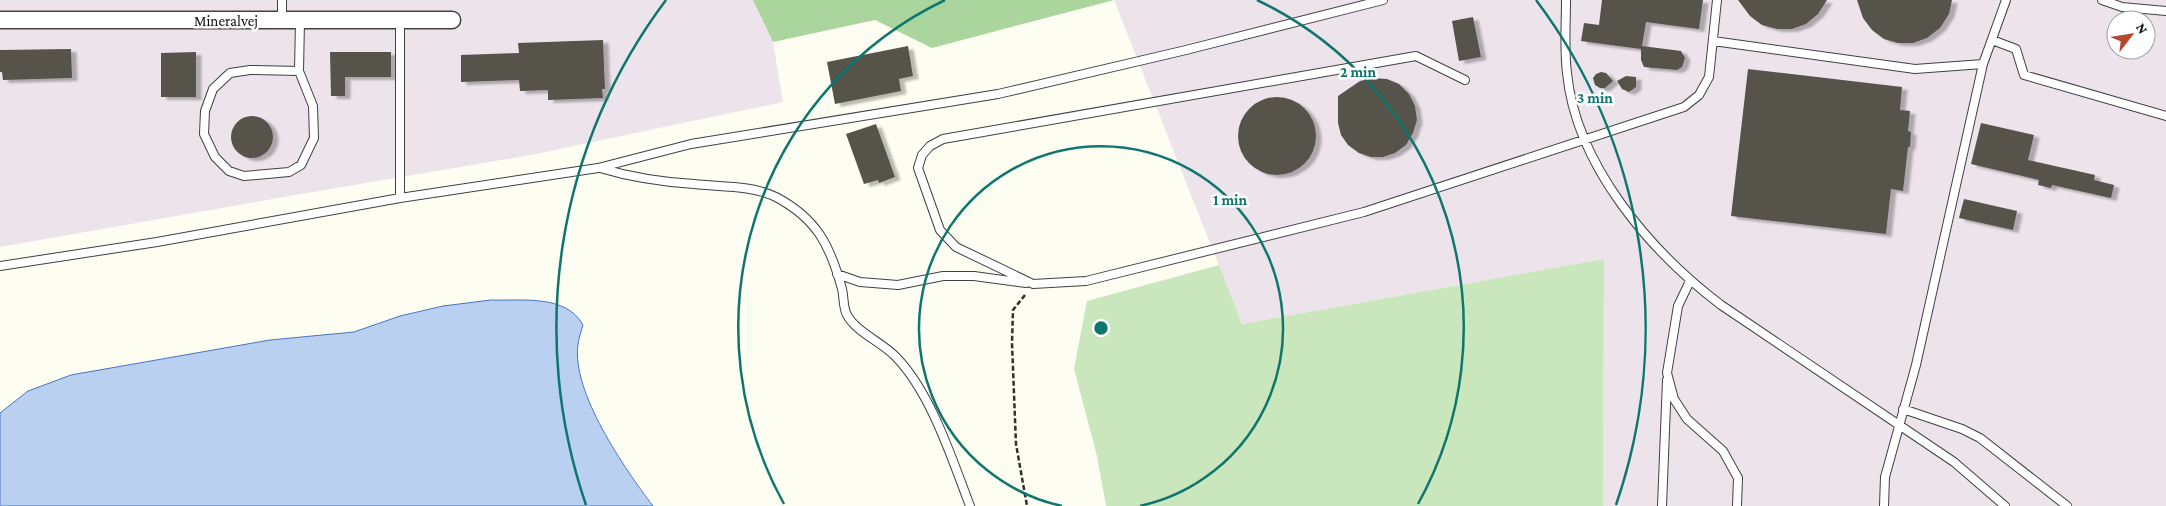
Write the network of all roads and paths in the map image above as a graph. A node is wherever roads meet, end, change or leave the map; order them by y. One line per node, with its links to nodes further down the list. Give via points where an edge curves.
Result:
1 (282, 0): 11 (lane)
2 (1383, 0): 20 (lane, via 998,94 691,144)
3 (1566, 0): 19 (lane, via 1567,72)
4 (1717, 0): 14 (lane)
5 (2006, 0): 13 (lane)
6 (2102, 0): 7 (lane, via 2122,7)
7 (2166, 11)
8 (0, 20): 11 (street, Mineralvej)
9 (400, 20): 10 (street, Mineralvej); 12 (street, Mineralvej); 21 (lane)
10 (452, 20)
11 (282, 21): 12 (street, Mineralvej)
12 (300, 21): 16 (lane)
13 (1992, 40): 15 (lane); 18 (lane, via 2016,49 2024,75)
14 (1713, 41): 15 (lane, via 1915,69); 19 (lane, via 1709,77 1699,95 1684,107)
15 (1983, 64): 27 (lane, via 1916,365)
16 (299, 71): 16 (lane, via 313,106 314,138 301,165 289,172 244,176 229,171 214,157 204,134 204,111 213,89 230,73)
17 (1465, 80): 25 (lane, via 1416,56 944,139 930,146 922,155 918,168 940,230 956,247)
18 (2166, 116)
19 (1585, 140): 24 (lane, via 1610,188 1628,214); 25 (lane, via 1364,212 1086,281)
20 (598, 168): 21 (lane); 23 (lane, via 691,184 746,188 774,196 805,215 827,244)
21 (400, 198): 22 (lane, via 157,242)
22 (0, 266)
23 (837, 274): 25 (lane, via 860,282 898,285 943,276 974,276); 29 (lane, via 847,314 896,357 926,400)
24 (1690, 281): 26 (lane, via 1678,306); 28 (lane)
25 (1033, 284): 30 (path, via 1013,310 1012,343 1016,444)
26 (1668, 374): 31 (lane); 32 (lane, via 1674,399 1687,419 1723,452 1738,478)
27 (1903, 408): 28 (lane); 35 (lane, via 1980,438)
28 (1899, 425): 33 (lane, via 1885,477); 34 (lane, via 1954,462)
29 (970, 506)
30 (1027, 506)
31 (1662, 506)
32 (1737, 506)
33 (1884, 506)
34 (2005, 506)
35 (2067, 506)

